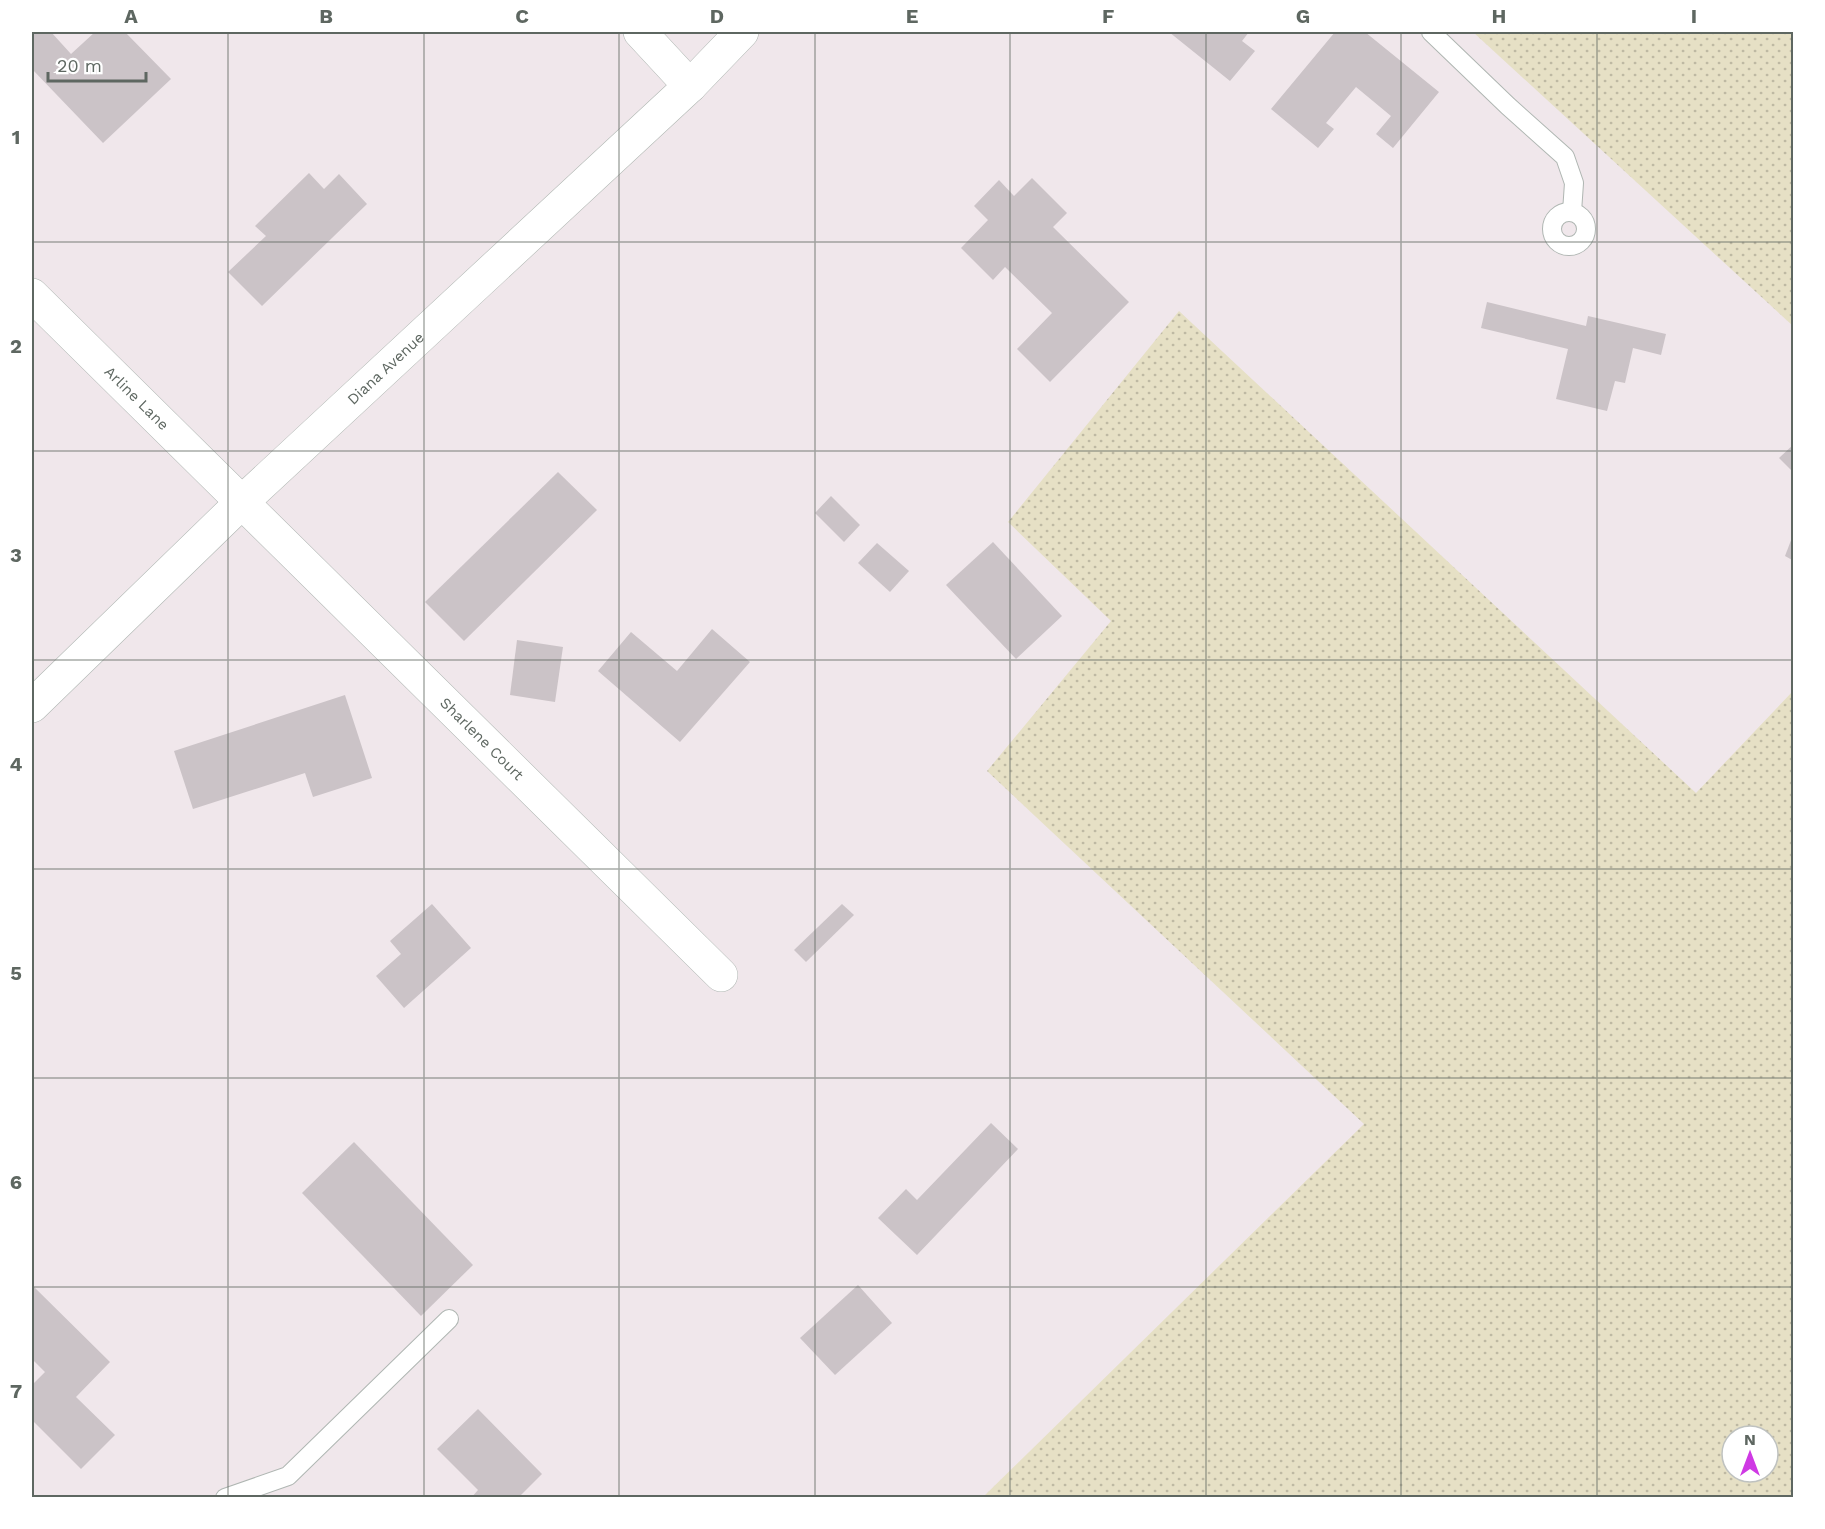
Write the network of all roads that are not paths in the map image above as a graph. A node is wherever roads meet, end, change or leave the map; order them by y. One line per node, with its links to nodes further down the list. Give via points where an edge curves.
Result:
1 (640, 32): 4 (street)
2 (742, 32): 4 (street, Diana Avenue)
3 (1431, 32): 5 (lane, via 1565,157 1574,183)
4 (690, 86): 7 (street, Diana Avenue)
5 (1572, 212)
6 (32, 295): 7 (street, Arline Lane)
7 (242, 502): 8 (street, Diana Avenue); 9 (street, Sharlene Court)
8 (32, 706)
9 (721, 975)
10 (449, 1319): 11 (lane, via 288,1476)
11 (225, 1497)

